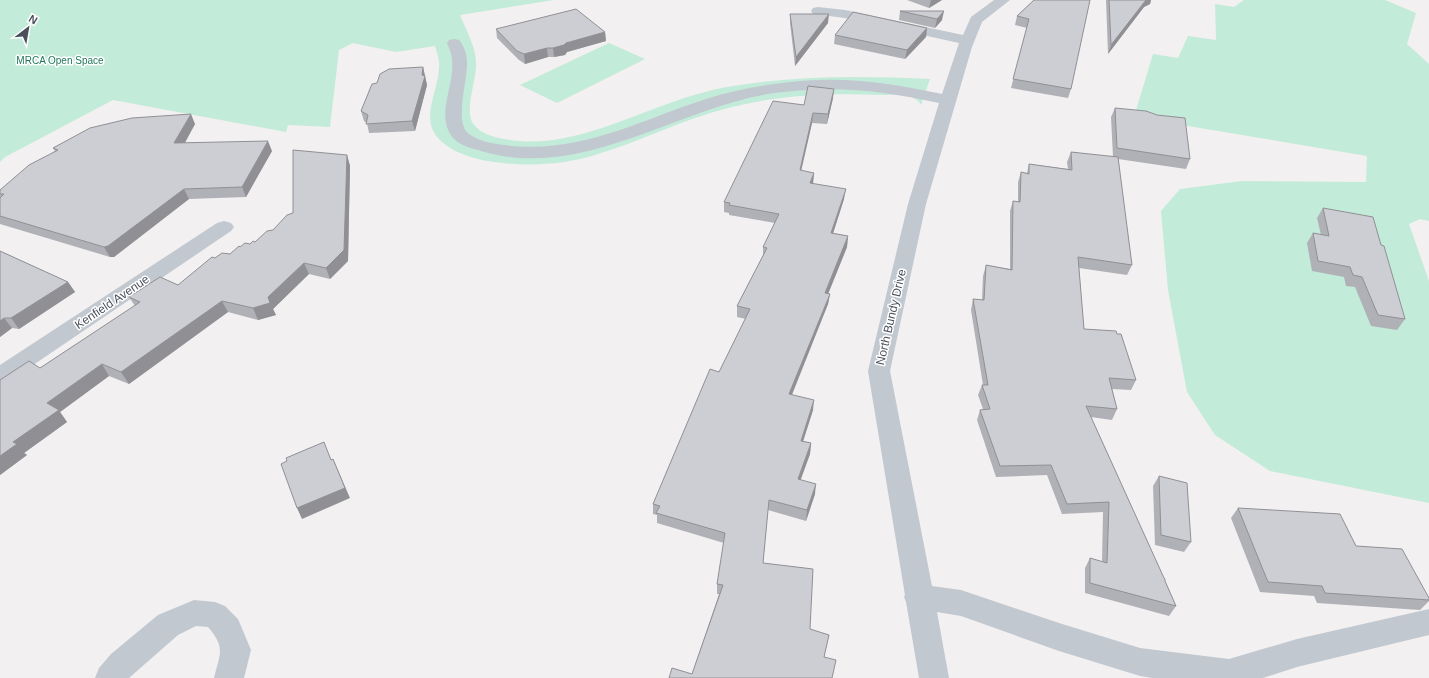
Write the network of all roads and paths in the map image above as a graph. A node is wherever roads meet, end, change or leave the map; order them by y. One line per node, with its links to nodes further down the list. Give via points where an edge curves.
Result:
1 (1003, 0): 3 (street, North Bundy Drive, via 976,20)
2 (818, 11): 3 (street, via 845,14)
3 (968, 42): 5 (street, North Bundy Drive)
4 (454, 43): 5 (street, via 460,63 452,120 460,135 480,145 510,152 548,153 580,148 714,102 744,94 781,89 834,84 865,85)
5 (948, 100): 8 (street, North Bundy Drive, via 917,204 879,371)
6 (224, 228): 7 (street, Kenfield Avenue)
7 (0, 376)
8 (918, 597): 9 (street, via 962,603 1140,662 1229,674 1297,653); 12 (street, North Bundy Drive)
9 (1429, 622)
10 (110, 678): 11 (street, via 122,664 168,625 194,613 215,615 228,629 236,650)
11 (229, 678)
12 (934, 678)

